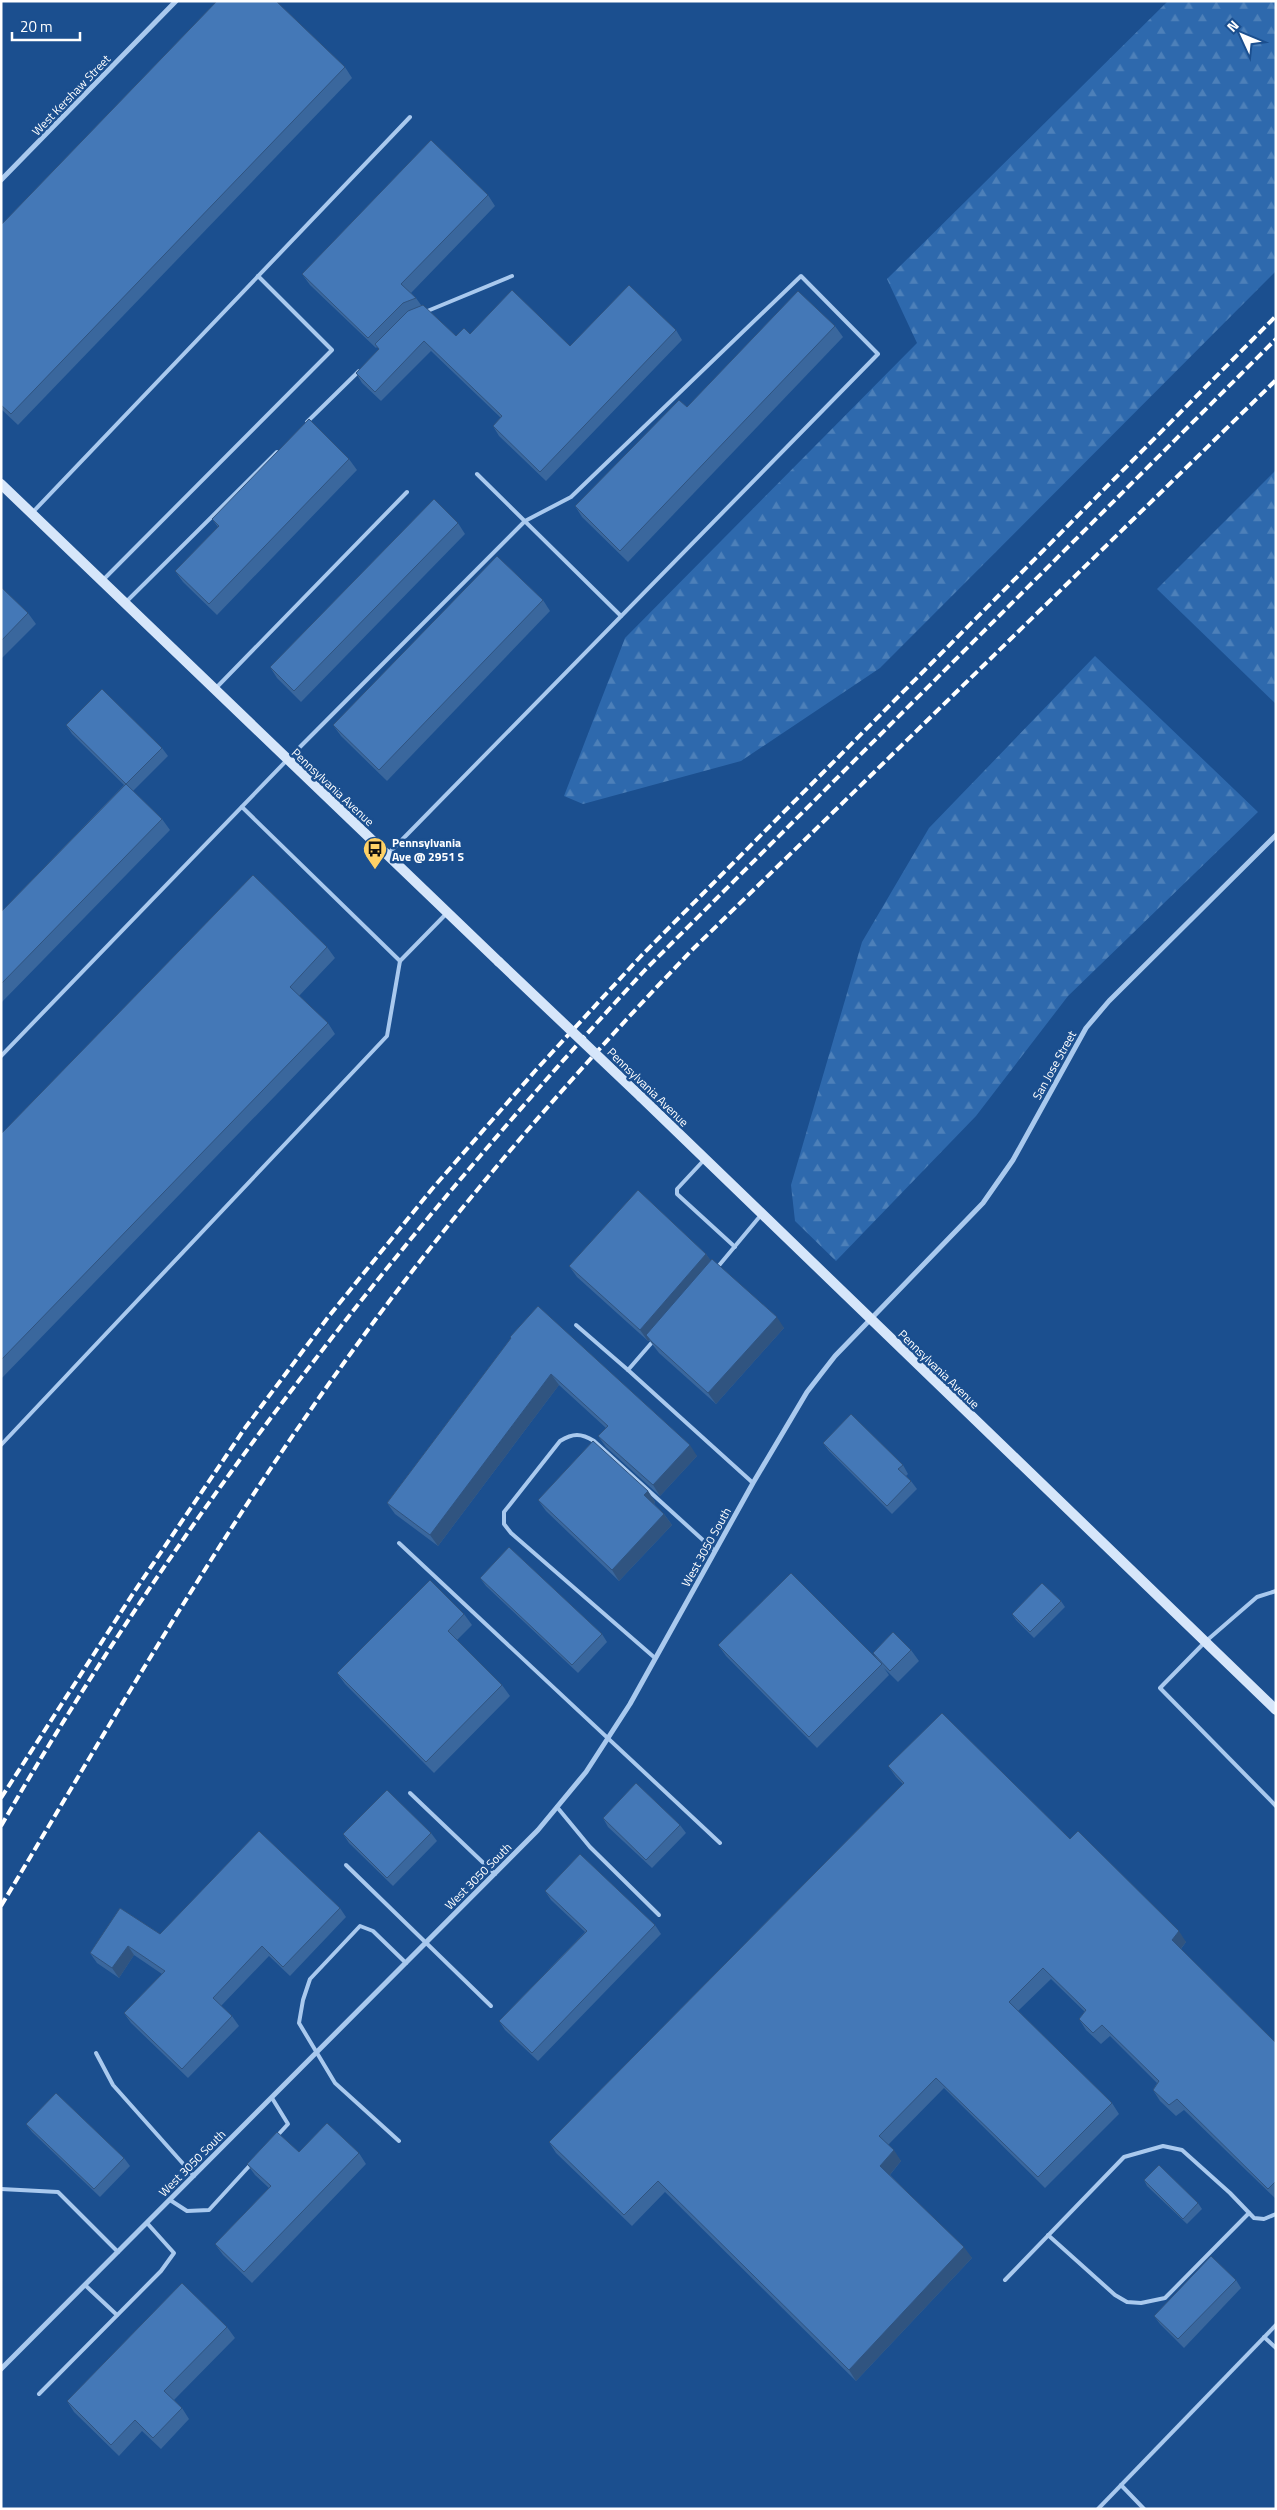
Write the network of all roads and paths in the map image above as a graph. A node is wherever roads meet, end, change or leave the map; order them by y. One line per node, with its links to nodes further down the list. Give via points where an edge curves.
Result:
1 (176, 1): 3 (street, West Kershaw Street)
2 (410, 117): 4 (lane)
3 (1, 180)
4 (258, 276): 13 (lane); 15 (lane, via 332,350)
5 (512, 276): 6 (lane)
6 (420, 314)
7 (364, 366): 8 (lane)
8 (300, 429)
9 (279, 450): 16 (lane)
10 (477, 474): 14 (lane)
11 (1, 484): 13 (street, Pennsylvania Avenue)
12 (408, 492): 18 (lane)
13 (32, 513): 15 (street, Pennsylvania Avenue)
14 (525, 521): 17 (lane); 17 (lane, via 572,497 800,276 878,354); 19 (lane)
15 (102, 582): 16 (street, Pennsylvania Avenue)
16 (125, 604): 18 (street, Pennsylvania Avenue)
17 (621, 616): 22 (lane)
18 (214, 690): 19 (street, Pennsylvania Avenue)
19 (287, 760): 20 (lane); 22 (street, Pennsylvania Avenue)
20 (242, 807): 24 (lane); 25 (lane)
21 (1276, 835): 30 (street, San Jose Street, via 1109,1001 1086,1028 1013,1160 983,1203)
22 (388, 854): 23 (street, Pennsylvania Avenue)
23 (447, 912): 24 (lane); 26 (street, Pennsylvania Avenue, bridge)
24 (400, 962): 34 (lane, via 387,1036)
25 (1, 1056)
26 (705, 1160): 27 (street, Pennsylvania Avenue); 28 (lane, via 677,1189 677,1194)
27 (762, 1214): 28 (lane); 30 (street, Pennsylvania Avenue)
28 (734, 1247): 29 (lane)
29 (710, 1276)
30 (870, 1320): 35 (street, West 3050 South, via 835,1356 807,1392); 39 (street, Pennsylvania Avenue)
31 (576, 1325): 33 (lane)
32 (659, 1334): 33 (lane)
33 (628, 1370): 35 (lane)
34 (1, 1445)
35 (753, 1483): 37 (street, West 3050 South)
36 (399, 1543): 42 (lane)
37 (715, 1551): 40 (street, West 3050 South); 40 (lane, via 583,1434 560,1440 504,1512 504,1524 511,1533)
38 (1276, 1591): 39 (lane, via 1257,1597)
39 (1205, 1642): 41 (street, Pennsylvania Avenue); 44 (lane, via 1160,1688)
40 (655, 1658): 42 (street, West 3050 South)
41 (1276, 1710)
42 (608, 1738): 45 (street, West 3050 South, via 586,1772); 46 (lane)
43 (410, 1793): 48 (lane)
44 (1276, 1806)
45 (557, 1807): 48 (street, West 3050 South); 49 (lane, via 590,1847)
46 (720, 1843)
47 (346, 1865): 50 (lane)
48 (495, 1874): 50 (street, West 3050 South)
49 (659, 1915)
50 (426, 1943): 51 (street, West 3050 South); 52 (lane)
51 (406, 1963): 54 (street, West 3050 South); 54 (lane, via 373,1931 360,1926 310,1979 299,2023)
52 (491, 2006)
53 (96, 2053): 59 (lane, via 113,2085)
54 (316, 2053): 55 (street, West 3050 South); 57 (lane, via 335,2083)
55 (272, 2098): 56 (lane, via 288,2124); 59 (street, West 3050 South)
56 (274, 2138)
57 (399, 2141)
58 (255, 2160): 61 (lane, via 209,2210 187,2211)
59 (194, 2176): 61 (street, West 3050 South)
60 (1, 2189): 66 (lane, via 58,2192)
61 (170, 2200): 64 (street, West 3050 South)
62 (1249, 2213): 63 (lane, via 1254,2218 1264,2219); 65 (lane, via 1182,2150 1163,2146 1124,2157); 65 (lane, via 1165,2298 1142,2303 1127,2302 1115,2295)
63 (1276, 2214)
64 (147, 2223): 66 (street, West 3050 South); 69 (lane, via 174,2252 161,2271)
65 (1048, 2235): 67 (lane)
66 (118, 2252): 68 (street, West 3050 South)
67 (1005, 2280)
68 (85, 2285): 69 (lane); 73 (street, West 3050 South)
69 (117, 2315): 74 (lane)
70 (1276, 2325): 71 (lane)
71 (1264, 2337): 72 (lane); 75 (lane)
72 (1276, 2348)
73 (1, 2369)
74 (40, 2394)
75 (1121, 2485): 76 (lane); 77 (lane)
76 (1098, 2509)
77 (1144, 2509)

